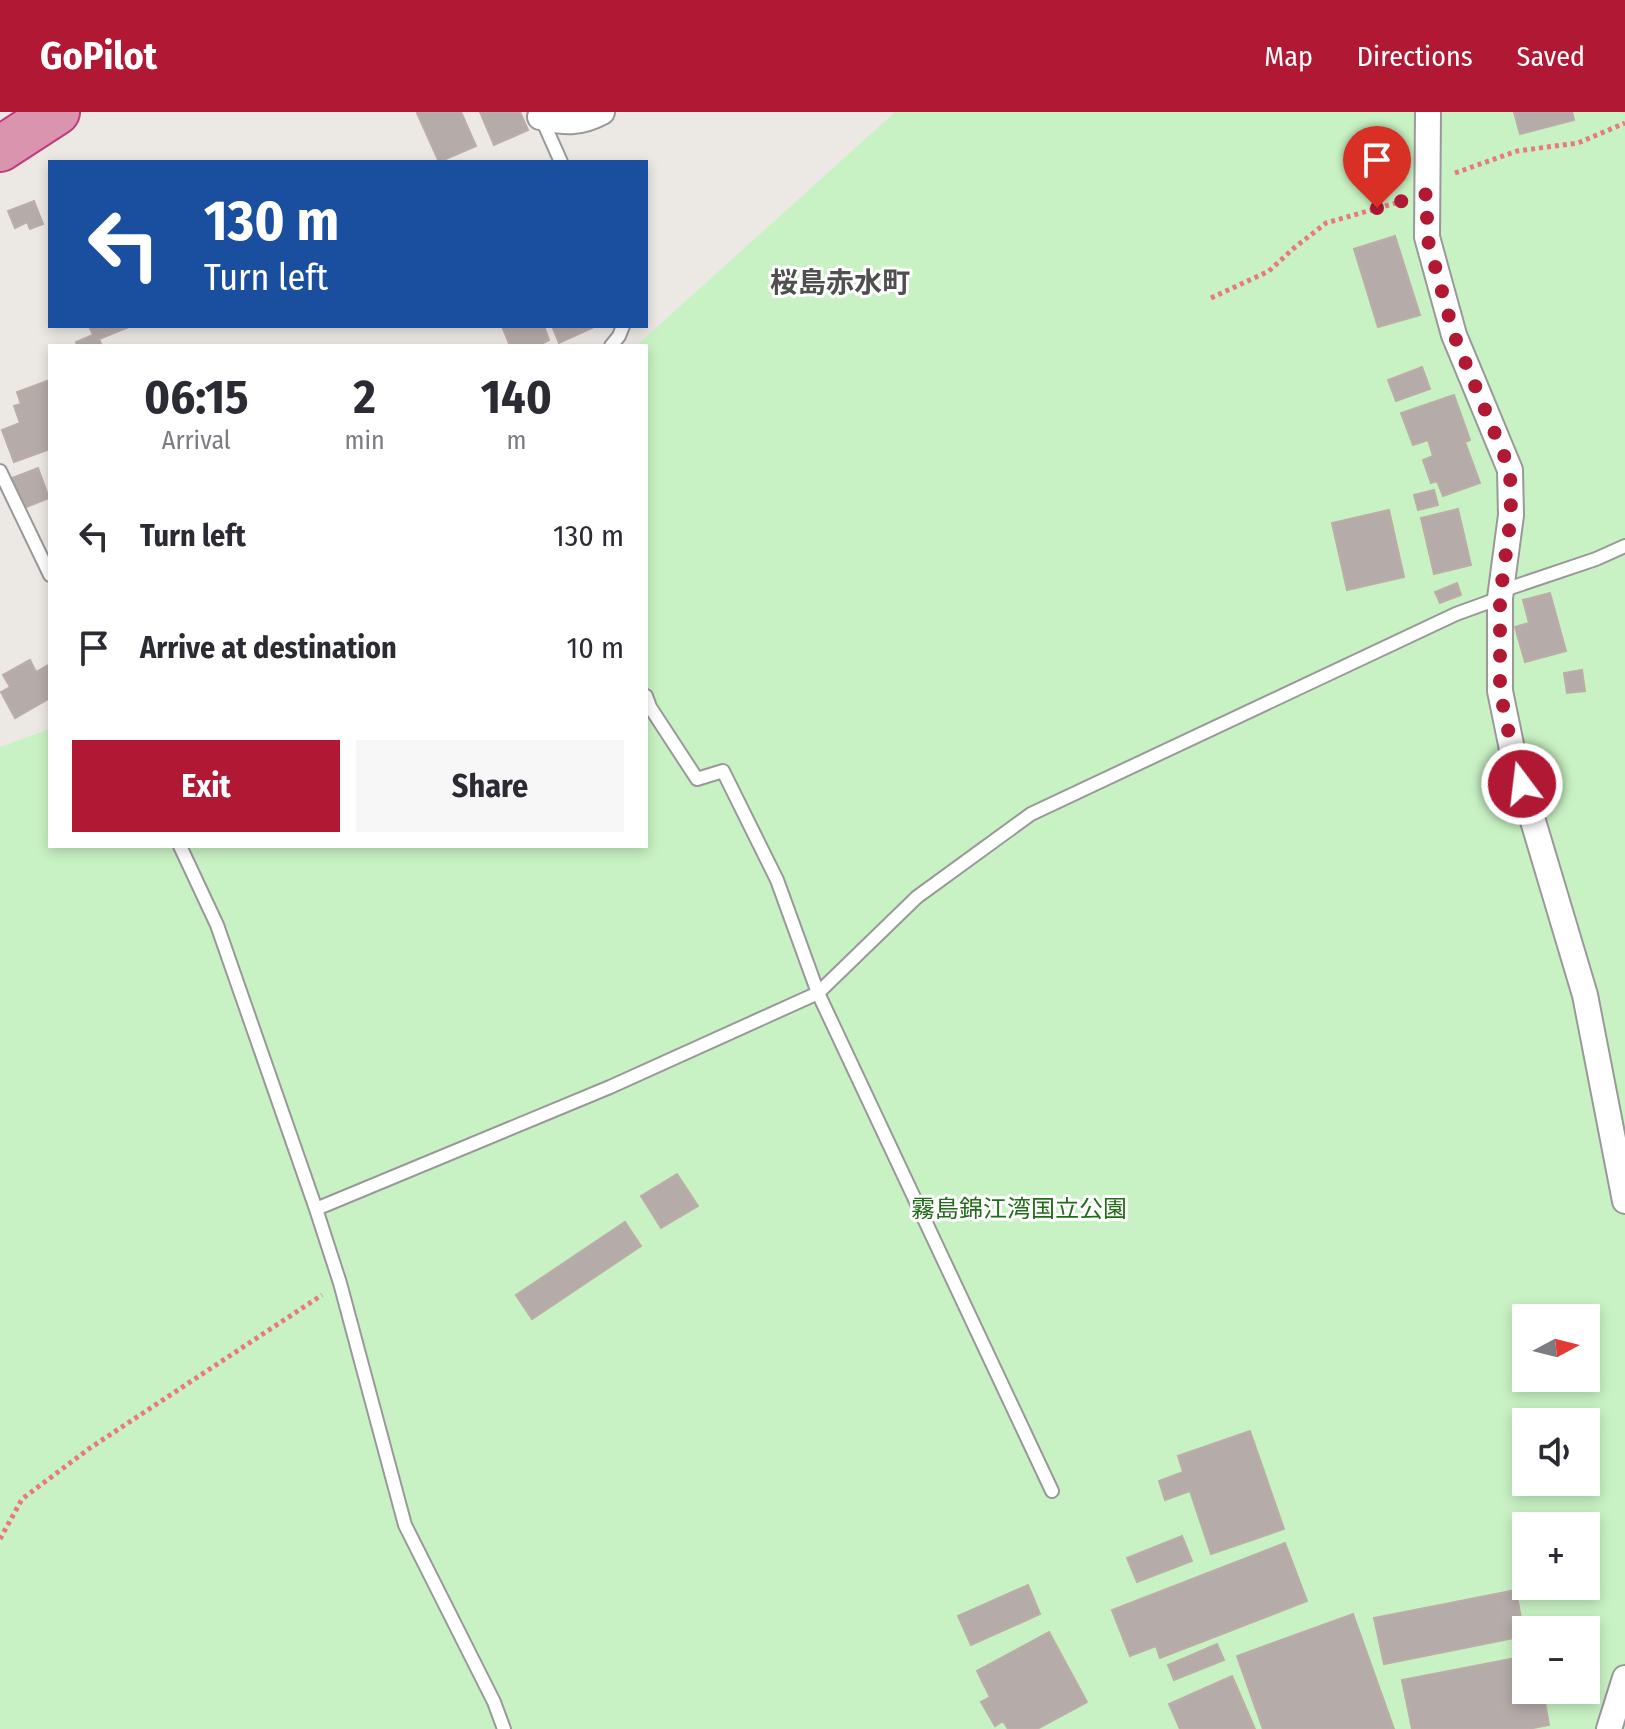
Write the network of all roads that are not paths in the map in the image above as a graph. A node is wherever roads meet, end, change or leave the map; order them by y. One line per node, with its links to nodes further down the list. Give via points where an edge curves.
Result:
1 (57, 112): 5 (highway)
2 (602, 112): 4 (street, via 563,123)
3 (1428, 112): 10 (street, via 1427,237 1454,335 1510,470 1511,515)
4 (539, 114): 6 (lane)
5 (1, 153)
6 (560, 160)
7 (0, 471): 9 (lane)
8 (1625, 546): 10 (lane)
9 (48, 571)
10 (1500, 595): 13 (lane, via 1031,814 917,897); 14 (street, via 1500,691 1513,754 1585,995)
11 (648, 702): 13 (lane, via 697,779 723,771 777,880)
12 (181, 848): 15 (lane, via 217,925)
13 (818, 993): 15 (lane, via 610,1087); 16 (lane)
14 (1625, 1201)
15 (316, 1209): 18 (lane, via 405,1525)
16 (1052, 1491)
17 (1625, 1678): 19 (street)
18 (504, 1729)
19 (1609, 1729)

